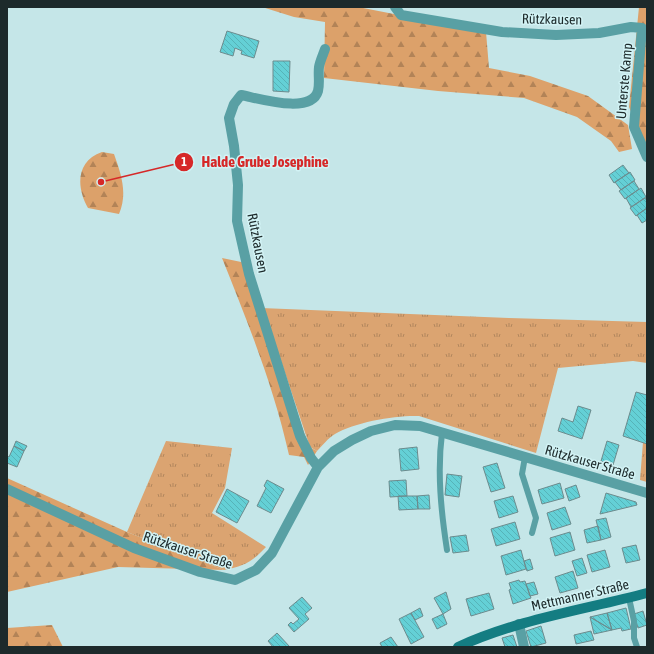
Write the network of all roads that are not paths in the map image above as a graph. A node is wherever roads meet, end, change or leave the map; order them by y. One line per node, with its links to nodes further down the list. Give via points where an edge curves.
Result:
1 (395, 7): 2 (street, Rützkausen, via 401,15 502,32 576,35 632,27)
2 (642, 28): 4 (street, Unterste Kamp, via 634,127)
3 (325, 49): 7 (street, Rützkausen, via 319,67 318,94 311,101 289,104 241,95 234,104 229,118 238,185 237,221 244,256 300,436)
4 (647, 157)
5 (442, 432): 6 (street, Rützkauser Straße); 7 (street, Rützkauser Straße, via 420,426 395,425 371,431 334,451); 11 (lane, via 439,460)
6 (525, 457): 9 (street, Rützkauser Straße); 10 (lane, Rützkauser Straße, via 522,474 536,518)
7 (318, 467): 8 (street, Rützkauser Straße, via 272,553 256,570 234,580 200,572 134,548)
8 (7, 490)
9 (647, 493)
10 (532, 533)
11 (446, 550)
12 (647, 593): 13 (street, Mettmanner Straße)
13 (629, 598): 14 (street, Mettmanner Straße); 17 (lane)
14 (519, 624): 15 (street, Mettmanner Straße); 16 (street, Mettmanner Straße)
15 (458, 647)
16 (524, 647)
17 (637, 647)

